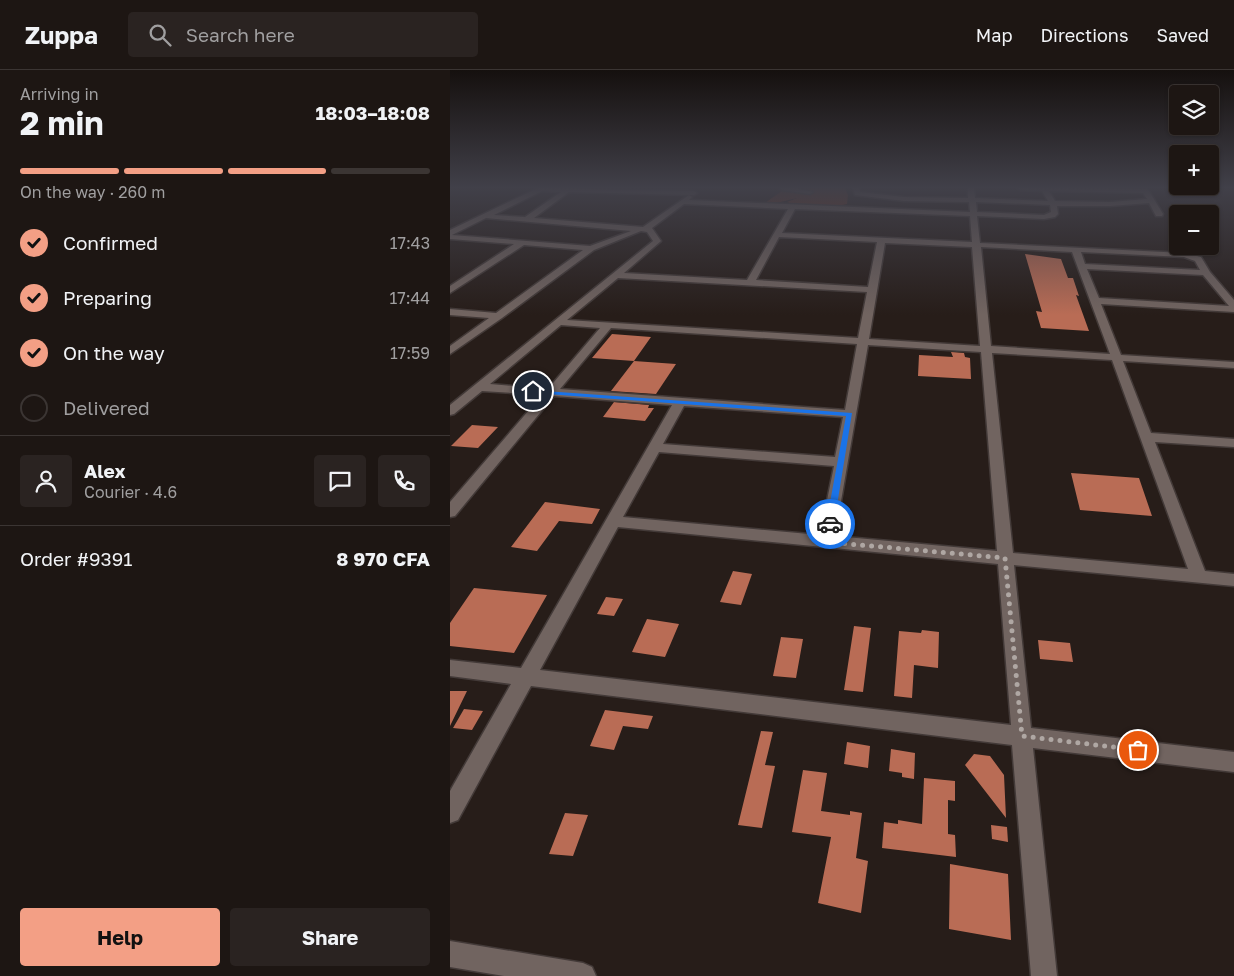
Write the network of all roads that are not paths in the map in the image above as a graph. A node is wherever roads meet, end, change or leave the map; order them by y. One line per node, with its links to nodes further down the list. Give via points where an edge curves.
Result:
1 (639, 230): 10 (street)
2 (650, 230): 14 (street, via 657,241)
3 (779, 230): 6 (street)
4 (975, 230): 9 (street)
5 (450, 235): 8 (street)
6 (776, 236): 7 (street); 15 (street)
7 (881, 241): 9 (street); 17 (street)
8 (522, 243): 10 (street); 16 (street)
9 (976, 246): 11 (street); 25 (street)
10 (591, 248): 21 (street)
11 (1076, 251): 12 (street); 13 (street, via 1192,256 1198,259)
12 (1082, 266): 13 (street); 18 (street)
13 (1206, 273): 19 (street)
14 (616, 274): 15 (street); 22 (street)
15 (750, 283): 17 (street)
16 (450, 290)
17 (872, 290): 24 (street)
18 (1095, 301): 19 (street); 27 (street)
19 (1234, 308)
20 (450, 312): 21 (street)
21 (499, 316): 26 (street)
22 (559, 322): 23 (street); 29 (street)
23 (608, 325): 24 (street); 30 (street)
24 (863, 341): 25 (street); 33 (street)
25 (986, 349): 27 (street); 41 (street)
26 (450, 351)
27 (1116, 358): 28 (street); 34 (street)
28 (1234, 365)
29 (479, 387): 30 (street); 32 (street)
30 (551, 392): 31 (street); 38 (street)
31 (680, 402): 33 (street); 36 (street)
32 (450, 411)
33 (850, 414): 37 (street)
34 (1146, 436): 35 (street); 42 (street)
35 (1234, 443)
36 (654, 447): 37 (street); 39 (street)
37 (841, 462): 40 (street)
38 (450, 512)
39 (613, 521): 40 (street); 45 (street)
40 (827, 542): 41 (street)
41 (1005, 558): 42 (street); 46 (street)
42 (1199, 576): 43 (street)
43 (1234, 580)
44 (450, 668): 45 (street)
45 (526, 677): 46 (street); 48 (street)
46 (1022, 736): 47 (street); 51 (street)
47 (1234, 762)
48 (450, 812)
49 (450, 954): 50 (street)
50 (583, 976)
51 (1044, 976)

